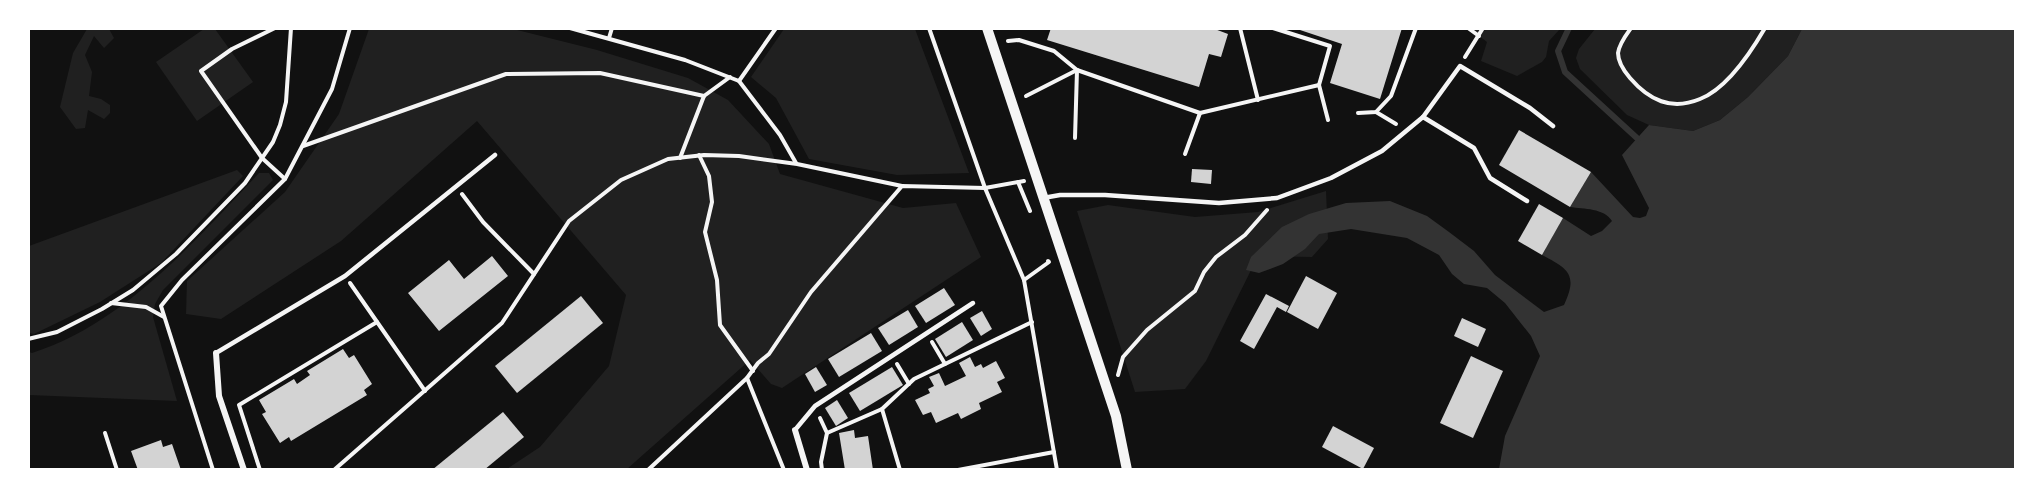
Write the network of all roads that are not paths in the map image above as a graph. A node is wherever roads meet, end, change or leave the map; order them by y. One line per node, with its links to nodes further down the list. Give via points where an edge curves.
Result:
1 (987, 28): 5 (street)
2 (1423, 117): 3 (lane, via 1460,66); 5 (lane, via 1382,151 1331,178 1277,198 1219,203 1105,195); 6 (lane, via 1474,148 1490,178)
3 (1553, 126)
4 (495, 156): 8 (lane, via 345,276)
5 (1043, 198): 12 (street, via 1116,416)
6 (1527, 201)
7 (973, 303): 9 (lane, via 815,406)
8 (216, 353): 10 (street, via 219,396)
9 (795, 430): 11 (street)
10 (244, 470)
11 (807, 470)
12 (1128, 470)

